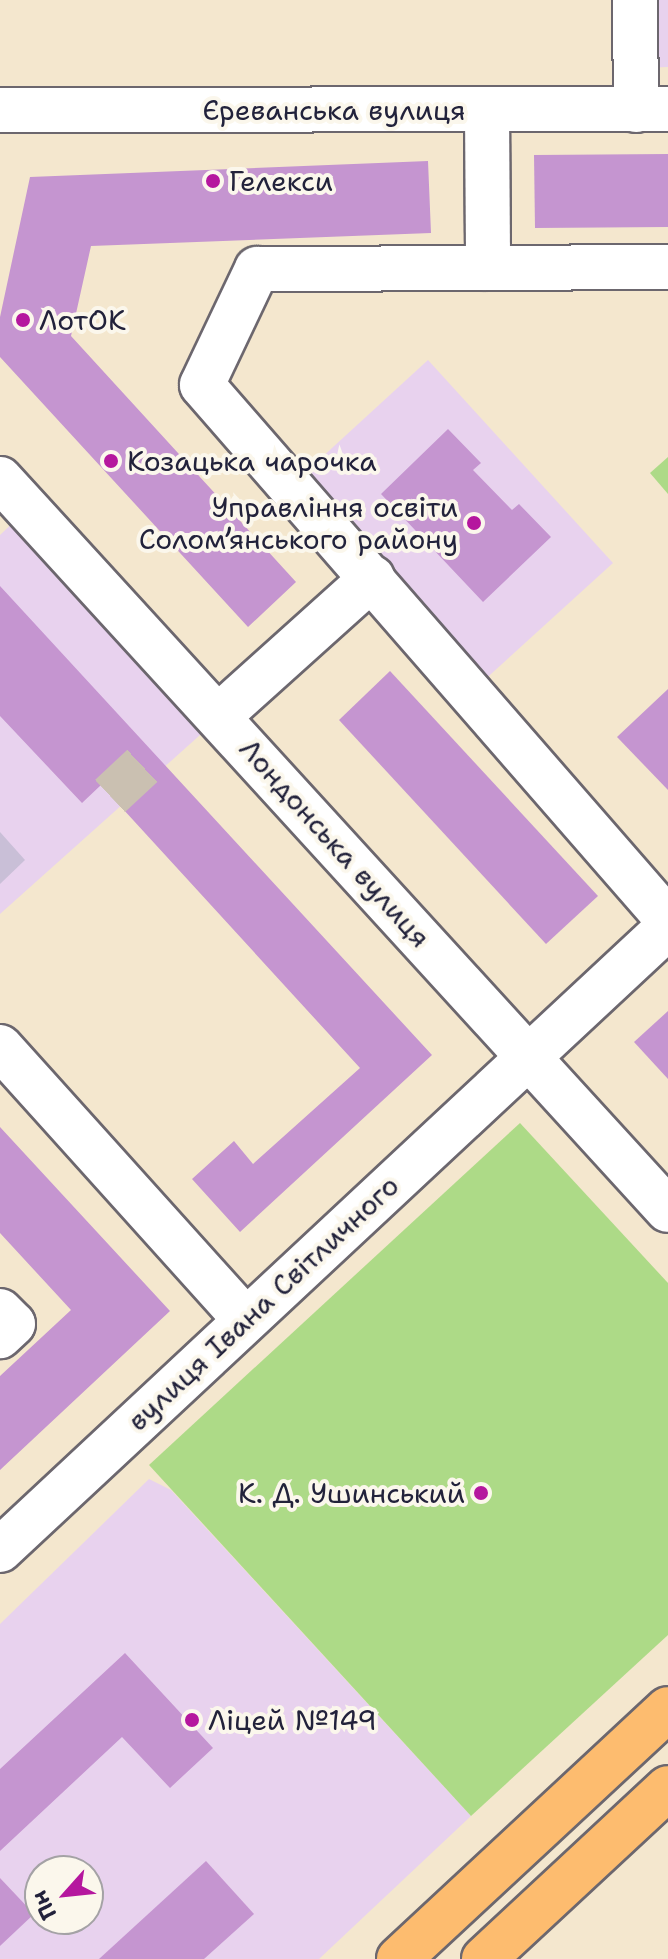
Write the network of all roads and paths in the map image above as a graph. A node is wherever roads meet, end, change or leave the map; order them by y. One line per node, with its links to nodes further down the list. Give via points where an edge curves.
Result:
1 (635, 0): 3 (street)
2 (0, 110): 4 (street, Єреванська вулиця)
3 (652, 110): 4 (street, Єреванська вулиця)
4 (487, 111): 6 (street)
5 (668, 267): 6 (street)
6 (488, 268): 8 (street, via 257,269 202,385)
7 (0, 479): 9 (street, Лондонська вулиця)
8 (372, 578): 9 (street); 10 (street)
9 (220, 715): 12 (street, Лондонська вулиця)
10 (664, 916): 12 (street, вулиця Івана Світличного)
11 (0, 1047): 15 (street)
12 (519, 1048): 13 (street, Лондонська вулиця); 15 (street, вулиця Івана Світличного)
13 (668, 1210)
14 (0, 1311): 16 (street, via 13,1324)
15 (245, 1319): 17 (street, вулиця Івана Світличного)
16 (0, 1336)
17 (0, 1550)
18 (668, 1709): 20 (main road)
19 (668, 1788): 21 (main road)
20 (399, 1959)
21 (484, 1959)

